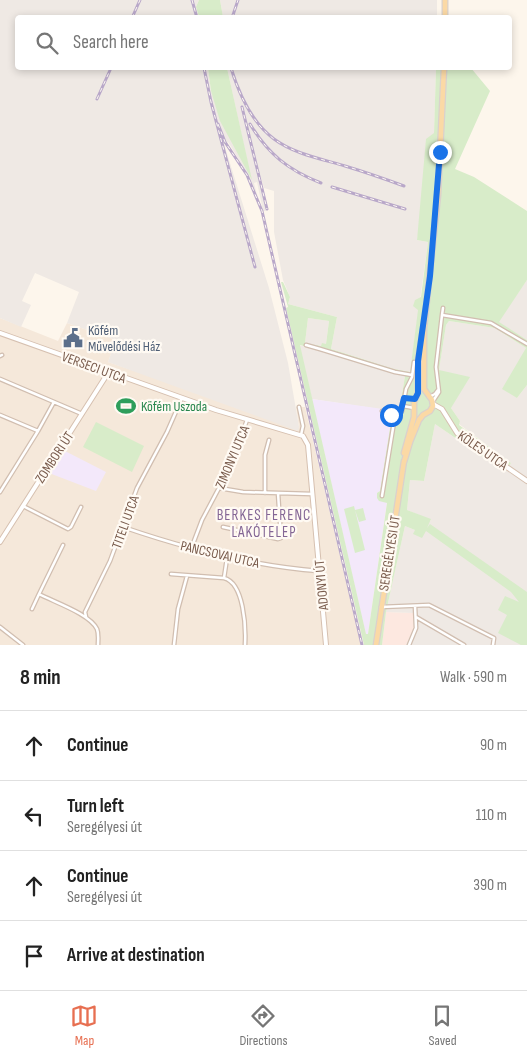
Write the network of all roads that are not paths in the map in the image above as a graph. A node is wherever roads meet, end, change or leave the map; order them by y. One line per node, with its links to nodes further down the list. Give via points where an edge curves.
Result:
1 (445, 0): 2 (main road)
2 (445, 15)
3 (444, 70): 6 (main road, via 438,195)
4 (443, 308): 5 (street)
5 (442, 315): 8 (street, via 491,323); 14 (street, via 436,367)
6 (424, 328): 15 (main road, via 424,383); 18 (main road, SEREGÉLYESI ÚT)
7 (0, 334): 11 (street, VERSECI UTCA)
8 (527, 344)
9 (306, 346): 12 (street)
10 (414, 362): 12 (street)
11 (108, 373): 16 (street, VERSECI UTCA); 26 (street, ZOMBORI ÚT)
12 (412, 375): 17 (street)
13 (0, 378): 19 (street)
14 (438, 388): 15 (street, via 435,394); 20 (street)
15 (428, 396): 18 (main road); 20 (main road)
16 (182, 398): 31 (street, VERSECI UTCA); 45 (street, TITELI UTCA, via 137,488)
17 (404, 398): 18 (street); 21 (street)
18 (416, 398): 23 (main road, SEREGÉLYESI ÚT)
19 (54, 402): 26 (street); 32 (street)
20 (432, 403): 24 (main road); 28 (street, KÖLES UTCA)
21 (403, 406): 23 (street); 30 (street, via 400,414)
22 (299, 408): 33 (street)
23 (414, 408): 27 (main road); 35 (main road, SEREGÉLYESI ÚT)
24 (431, 410): 27 (main road); 28 (street, via 438,409)
25 (382, 411): 30 (street)
26 (82, 414): 43 (street, ZOMBORI ÚT)
27 (424, 414): 35 (main road, SEREGÉLYESI ÚT)
28 (444, 414): 36 (street, KÖLES UTCA, via 457,433)
29 (0, 415): 32 (street)
30 (392, 417): 42 (street, via 394,422)
31 (247, 420): 33 (street, VERSECI UTCA); 37 (street, ZIMONYI UTCA)
32 (38, 431): 38 (street)
33 (302, 436): 41 (street, ADONYI ÚT, via 308,446)
34 (269, 440): 39 (street, via 265,454)
35 (404, 462): 57 (main road, SEREGÉLYESI ÚT)
36 (527, 481)
37 (219, 488): 39 (street); 49 (street, ZIMONYI UTCA)
38 (0, 492)
39 (265, 493): 40 (street)
40 (278, 493): 41 (street); 46 (street, via 281,538)
41 (312, 494): 51 (street, ADONYI ÚT)
42 (382, 496)
43 (23, 506): 44 (street, via 68,529); 47 (street, ZOMBORI ÚT)
44 (81, 507)
45 (123, 526): 49 (street, PANCSOVAI UTCA); 59 (street, TITELI UTCA, via 110,562 85,612)
46 (222, 527)
47 (0, 542)
48 (63, 545): 55 (street)
49 (191, 549): 50 (street, PANCSOVAI UTCA)
50 (227, 558): 51 (street, PANCSOVAI UTCA); 54 (street)
51 (319, 571): 66 (street, ADONYI ÚT)
52 (171, 574): 53 (street)
53 (187, 576): 54 (street); 64 (street, via 178,609)
54 (224, 578): 65 (street, via 234,583 238,593 244,618)
55 (39, 594): 58 (street); 59 (street)
56 (415, 606): 57 (street); 60 (street); 70 (street, via 430,605 494,638)
57 (381, 607): 67 (main road, SEREGÉLYESI ÚT)
58 (32, 609)
59 (86, 617): 63 (street, via 96,627)
60 (416, 617): 68 (street, via 416,631); 69 (street)
61 (0, 628): 62 (street)
62 (23, 645)
63 (98, 645)
64 (174, 645)
65 (245, 645)
66 (326, 645)
67 (376, 645)
68 (409, 645)
69 (464, 645)
70 (493, 645)

